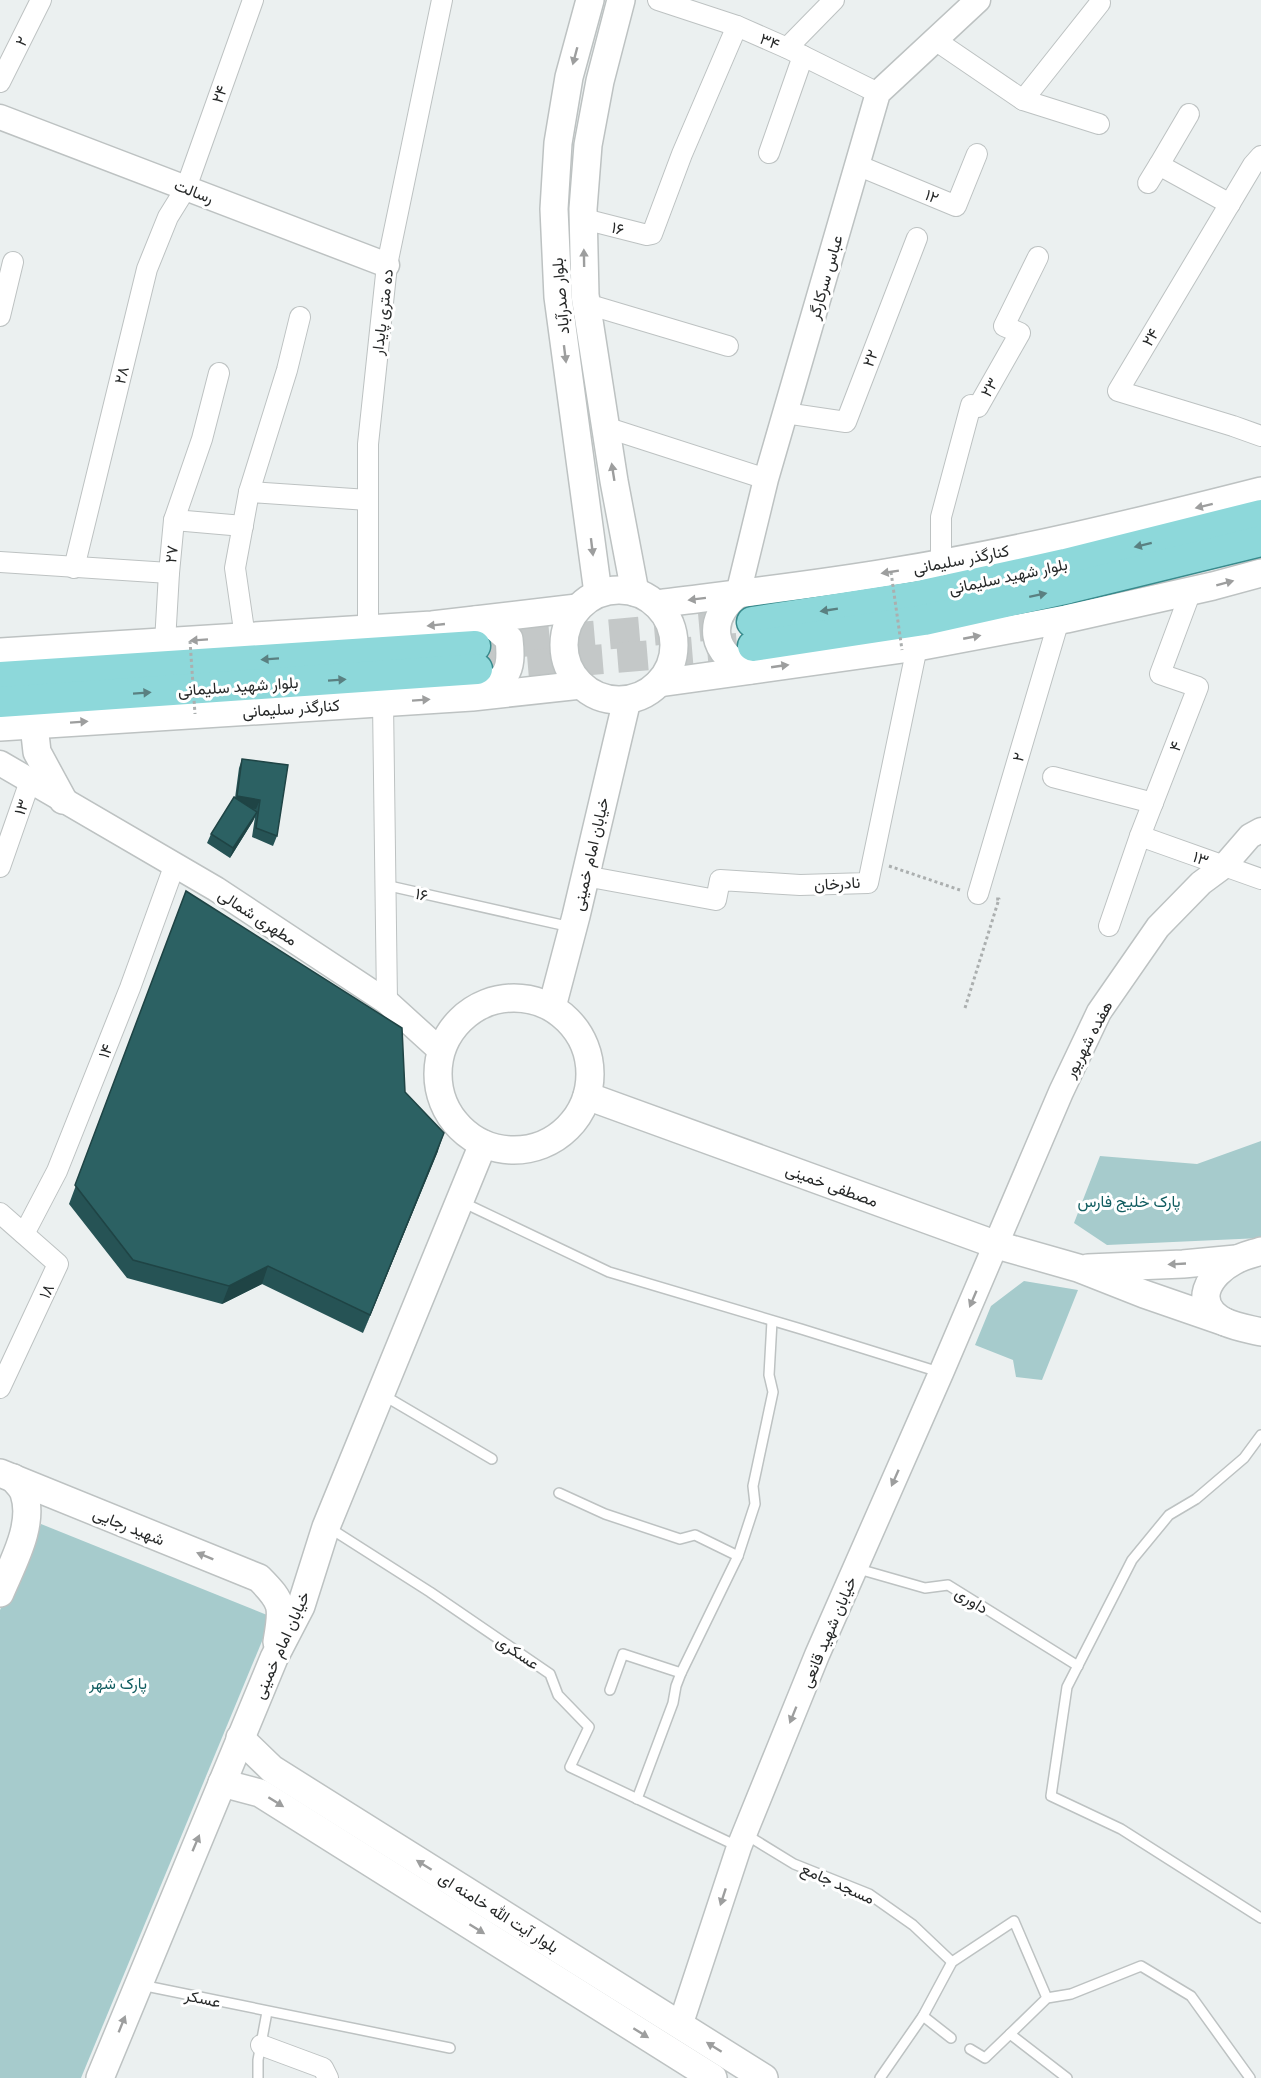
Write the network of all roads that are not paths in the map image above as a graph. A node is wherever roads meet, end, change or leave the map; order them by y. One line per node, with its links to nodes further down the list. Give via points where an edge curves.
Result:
1 (41, 0): 13 (street, ۲)
2 (252, 0): 25 (street, ۲۴)
3 (442, 0): 31 (street, ده متری پایدار)
4 (590, 0): 56 (main road, بلوار صدرآباد, one-way to 56, via 569,77 558,142 554,209 558,297)
5 (621, 0): 27 (main road, بلوار صدرآباد, via 588,146)
6 (658, 0): 10 (street, ۳۴)
7 (834, 0): 12 (street)
8 (978, 0): 11 (street)
9 (1100, 3): 15 (street)
10 (736, 26): 12 (street, ۳۴); 27 (street, ۱۶, via 652,234)
11 (935, 40): 14 (street); 15 (street)
12 (795, 52): 14 (street, ۳۴); 19 (street)
13 (0, 82)
14 (878, 93): 22 (street, عباس سرکارگر)
15 (1023, 100): 18 (street)
16 (1189, 114): 23 (street)
17 (0, 117): 25 (street, رسالت)
18 (1099, 124)
19 (769, 153)
20 (977, 154): 22 (street, ۱۲, via 956,206)
21 (1261, 156): 26 (street, ۲۴)
22 (857, 165): 37 (street, عباس سرکارگر)
23 (1160, 165): 24 (street); 26 (street)
24 (1148, 183)
25 (186, 188): 31 (street, رسالت); 50 (street, ۲۸, via 168,217 147,269)
26 (1230, 204): 39 (street, ۲۴, via 1118,391)
27 (584, 219): 32 (main road, بلوار صدرآباد, one-way to 27)
28 (917, 237): 37 (street, ۲۲, via 846,422)
29 (1038, 257): 49 (street, ۲۳, via 1004,326 1020,333 978,407 971,405 941,517)
30 (13, 262): 33 (street)
31 (387, 266): 43 (street, ده متری پایدار, via 368,444)
32 (586, 304): 35 (street); 38 (main road, بلوار صدرآباد)
33 (0, 316)
34 (300, 317): 42 (street)
35 (728, 346)
36 (219, 373): 45 (street, ۲۷, via 202,439)
37 (785, 413): 40 (street, عباس سرکارگر)
38 (605, 427): 40 (street); 55 (main road, بلوار صدرآباد, one-way to 38)
39 (1261, 436)
40 (766, 479): 54 (street, عباس سرکارگر)
41 (1261, 491): 49 (main road, کنارگذر سلیمانی, one-way to 49, via 1056,541)
42 (249, 492): 43 (street); 46 (street)
43 (368, 500): 58 (street, ده متری پایدار)
44 (1261, 515): 61 (main road, بلوار شهید سلیمانی, one-way to 61, via 919,596)
45 (174, 520): 46 (street); 51 (street, ۲۷)
46 (243, 526): 59 (street, via 235,568)
47 (1261, 541): 61 (main road, بلوار شهید سلیمانی, one-way to 47, via 924,620)
48 (0, 562): 50 (street, ۲۷)
49 (941, 563): 54 (main road, کنارگذر سلیمانی, one-way to 54)
50 (74, 568): 51 (street, ۲۷)
51 (169, 573): 60 (street)
52 (1261, 573): 53 (main road, one-way to 52)
53 (1191, 591): 57 (main road); 77 (street, ۴, via 1160,674 1198,687)
54 (738, 594): 55 (main road, کنارگذر سلیمانی, one-way to 55); 61 (main road, via 719,615 718,643 725,656 737,665)
55 (646, 598): 56 (main road, via 616,589); 66 (main road, via 667,618 673,634 674,651)
56 (587, 600): 64 (main road, کنارگذر سلیمانی); 67 (main road, via 567,623 563,641 565,659)
57 (1059, 620): 62 (main road, one-way to 57); 87 (street, ۲)
58 (368, 629): 59 (main road, کنارگذر سلیمانی); 64 (main road, کنارگذر سلیمانی, one-way to 58)
59 (245, 637): 60 (main road, کنارگذر سلیمانی, one-way to 60)
60 (177, 641): 63 (main road, کنارگذر سلیمانی)
61 (752, 646): 62 (main road, one-way to 62); 66 (main road)
62 (910, 648): 84 (street, نادرخان, via 868,883 800,885 720,880 716,900)
63 (0, 652)
64 (475, 658): 65 (main road, بلوار شهید سلیمانی, one-way to 65); 67 (main road, کنارگذر سلیمانی); 69 (main road, بلوار شهید سلیمانی, one-way to 64); 70 (main road, کنارگذر سلیمانی, one-way to 64)
65 (0, 677)
66 (659, 683): 68 (main road, via 645,694)
67 (581, 685): 68 (main road, via 598,697)
68 (627, 700): 84 (main road, خیابان امام خمینی)
69 (0, 702)
70 (383, 702): 71 (main road, کنارگذر سلیمانی, one-way to 70); 86 (street)
71 (34, 725): 72 (main road, کنارگذر سلیمانی); 76 (main road, via 37,752)
72 (0, 727)
73 (0, 764): 75 (street, مطهری شمالی)
74 (1053, 777): 77 (street)
75 (30, 781): 76 (street, مطهری شمالی); 81 (street, ۱۳)
76 (63, 800): 82 (street, مطهری شمالی)
77 (1153, 803): 80 (street, ۴)
78 (1261, 810): 79 (street, هفده شهریور)
79 (1255, 833): 83 (street, هفده شهریور)
80 (1140, 836): 83 (street, ۱۳); 88 (street, ۴)
81 (1, 861)
82 (175, 864): 90 (street, مطهری شمالی); 97 (street, ۱۴, via 57,1171)
83 (1224, 866): 85 (street, ۱۳); 98 (street, هفده شهریور, via 1201,883 1158,927 1099,1012 1060,1092)
84 (585, 876): 89 (main road, خیابان امام خمینی)
85 (1261, 879)
86 (386, 885): 89 (lane, ۱۶); 90 (street)
87 (978, 894)
88 (1109, 926)
89 (573, 928): 91 (main road, خیابان امام خمینی)
90 (387, 1002): 92 (street, مطهری شمالی)
91 (552, 1007): 92 (main road, via 531,999 508,997 486,1002 466,1014 451,1030); 93 (main road, via 572,1023 585,1045 591,1070)
92 (441, 1051): 94 (main road, via 437,1073 450,1116)
93 (587, 1096): 94 (main road, via 576,1119 557,1137 534,1148 508,1150); 98 (main road, مصطفی خمینی)
94 (483, 1144): 95 (main road, خیابان امام خمینی)
95 (460, 1201): 102 (lane, via 609,1272); 107 (main road, خیابان امام خمینی)
96 (0, 1213): 97 (street, ۱۸)
97 (24, 1234): 106 (street, ۱۸, via 58,1264)
98 (997, 1245): 101 (main road, مصطفی خمینی); 105 (street, خیابان شهید قانعی, one-way to 105)
99 (1261, 1251): 100 (main road)
100 (1236, 1259): 101 (main road, مصطفی خمینی, one-way to 101); 103 (main road, via 1209,1282 1205,1291 1210,1309)
101 (1078, 1269): 103 (main road, مصطفی خمینی)
102 (772, 1321): 105 (lane); 115 (lane, via 769,1375 773,1392 753,1486 755,1504)
103 (1225, 1322): 104 (main road, مصطفی خمینی)
104 (1261, 1332)
105 (941, 1373): 116 (street, خیابان شهید قانعی, one-way to 116)
106 (0, 1388)
107 (381, 1393): 109 (lane); 113 (main road, خیابان امام خمینی)
108 (1261, 1435): 120 (lane, via 1244,1458 1196,1500 1169,1515 1132,1560)
109 (492, 1459)
110 (6, 1476): 112 (main road, شهید رجایی); 114 (main road, via 23,1490)
111 (559, 1493): 115 (lane, via 605,1514 680,1539 695,1535)
112 (73, 1503): 114 (main road, via 43,1515); 117 (main road, شهید رجایی, one-way to 112)
113 (324, 1534): 117 (main road, via 305,1567 287,1576); 119 (main road, خیابان امام خمینی, via 302,1606); 125 (lane, عسکری, via 430,1592 550,1674 558,1695 588,1727 570,1767)
114 (23, 1537): 118 (main road)
115 (738, 1556): 121 (lane)
116 (855, 1568): 120 (lane, داوری, via 925,1588 948,1585); 126 (street, خیابان شهید قانعی, one-way to 126)
117 (259, 1578): 119 (main road, via 278,1597 282,1616)
118 (0, 1593)
119 (274, 1658): 123 (main road, خیابان امام خمینی)
120 (1078, 1666): 127 (lane, via 1067,1688 1051,1796 1121,1829)
121 (681, 1673): 122 (lane, via 623,1654); 125 (lane)
122 (610, 1690)
123 (240, 1738): 124 (main road, خیابان امام خمینی); 133 (main road, بلوار آیت الله خامنه ای, one-way to 123, via 272,1769)
124 (222, 1783): 129 (main road, خیابان امام خمینی, one-way to 124); 139 (main road, بلوار آیت الله خامنه ای, one-way to 139, via 260,1792)
125 (637, 1799): 126 (lane, عسکری)
126 (742, 1841): 128 (lane, مسجد جامع, via 869,1894 913,1925); 133 (street, خیابان شهید قانعی, one-way to 133)
127 (1261, 1918)
128 (952, 1962): 130 (lane, via 1014,1921); 132 (lane)
129 (138, 1984): 131 (lane, عسکر); 140 (main road, خیابان امام خمینی, one-way to 129)
130 (1047, 1998): 134 (lane); 147 (lane, via 1071,1994 1141,1966 1191,1996)
131 (267, 2012): 136 (lane); 137 (lane, عسکر)
132 (923, 2016): 135 (lane); 145 (lane)
133 (680, 2026): 139 (street); 144 (main road, بلوار آیت الله خامنه ای, one-way to 133)
134 (1010, 2034): 138 (lane, via 985,2058); 146 (lane)
135 (951, 2038)
136 (261, 2045): 141 (lane); 142 (street, via 324,2068)
137 (450, 2048)
138 (970, 2049)
139 (685, 2069): 143 (main road, بلوار آیت الله خامنه ای)
140 (100, 2078)
141 (258, 2078)
142 (328, 2078)
143 (713, 2078)
144 (764, 2078)
145 (880, 2078)
146 (1067, 2078)
147 (1250, 2078)

